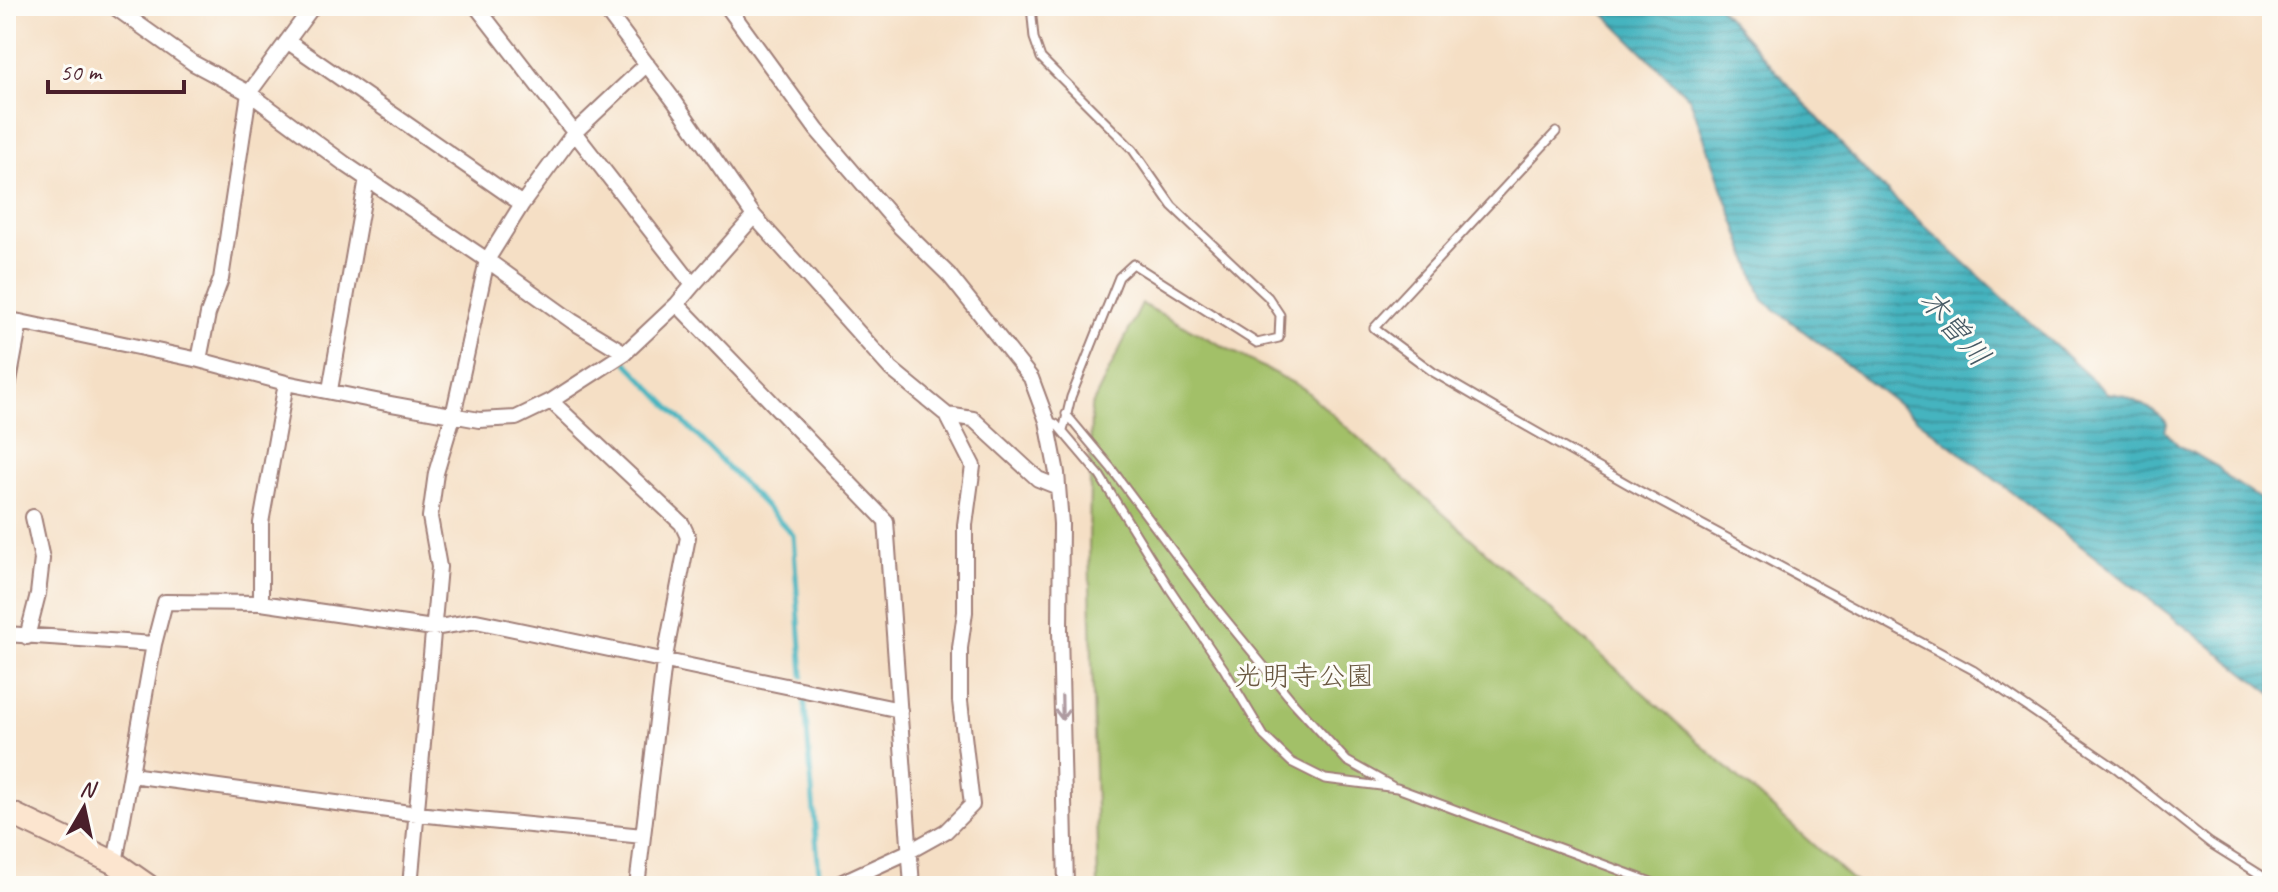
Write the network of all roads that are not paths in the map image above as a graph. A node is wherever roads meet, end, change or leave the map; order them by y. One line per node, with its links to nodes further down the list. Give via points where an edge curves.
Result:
1 (10, 6): 8 (street)
2 (113, 6): 11 (street, via 193,63)
3 (313, 6): 9 (street)
4 (476, 6): 13 (street)
5 (603, 6): 10 (street)
6 (727, 6): 30 (street, via 817,130 996,332 1031,378)
7 (1031, 6): 27 (lane, via 1041,58 1133,150 1172,206 1268,297 1280,315 1279,338 1257,343 1133,264 1119,277)
8 (6, 19)
9 (287, 41): 11 (street); 15 (street)
10 (647, 64): 13 (street); 16 (street)
11 (249, 93): 14 (street); 22 (street, via 221,279)
12 (1556, 132): 48 (lane, via 1374,328 1433,372 1638,490 1973,670 2117,769 2210,843)
13 (574, 133): 15 (street); 18 (street)
14 (367, 178): 17 (street); 24 (street)
15 (522, 204): 17 (street)
16 (754, 216): 18 (street); 28 (street, via 891,369)
17 (487, 260): 21 (street); 29 (street)
18 (693, 285): 19 (street)
19 (677, 304): 21 (street); 40 (street, via 886,521)
20 (13, 320): 22 (street); 25 (street)
21 (625, 353): 26 (street)
22 (199, 360): 23 (street)
23 (286, 383): 24 (street); 34 (street, via 261,523)
24 (330, 390): 29 (street)
25 (6, 397)
26 (551, 401): 29 (street, via 516,418); 39 (street, via 682,524 688,537)
27 (1066, 414): 31 (lane); 42 (lane, via 1294,703 1347,761)
28 (947, 415): 32 (street, via 973,419 1038,479); 46 (street, via 973,466 960,648 960,701 972,805 946,831)
29 (453, 416): 35 (street, via 430,517 439,567)
30 (1047, 421): 31 (lane); 32 (street)
31 (1063, 431): 42 (lane, via 1100,476 1264,736 1291,762 1325,779)
32 (1058, 487): 54 (street, one-way to 54)
33 (33, 517): 37 (street, via 42,559)
34 (261, 603): 35 (street); 38 (street, via 165,602)
35 (433, 628): 39 (street, via 476,621); 44 (street)
36 (6, 634): 37 (street)
37 (27, 637): 38 (street)
38 (154, 644): 41 (street)
39 (664, 662): 40 (street); 45 (street)
40 (900, 710): 46 (street)
41 (131, 775): 44 (street); 47 (street)
42 (1397, 788): 55 (lane)
43 (6, 811): 47 (main road)
44 (417, 814): 45 (street); 50 (street)
45 (643, 836): 51 (street)
46 (910, 851): 52 (street); 53 (street)
47 (115, 863): 49 (main road)
48 (2272, 882)
49 (148, 886)
50 (410, 886)
51 (637, 886)
52 (834, 886)
53 (912, 886)
54 (1066, 886)
55 (1662, 886)

